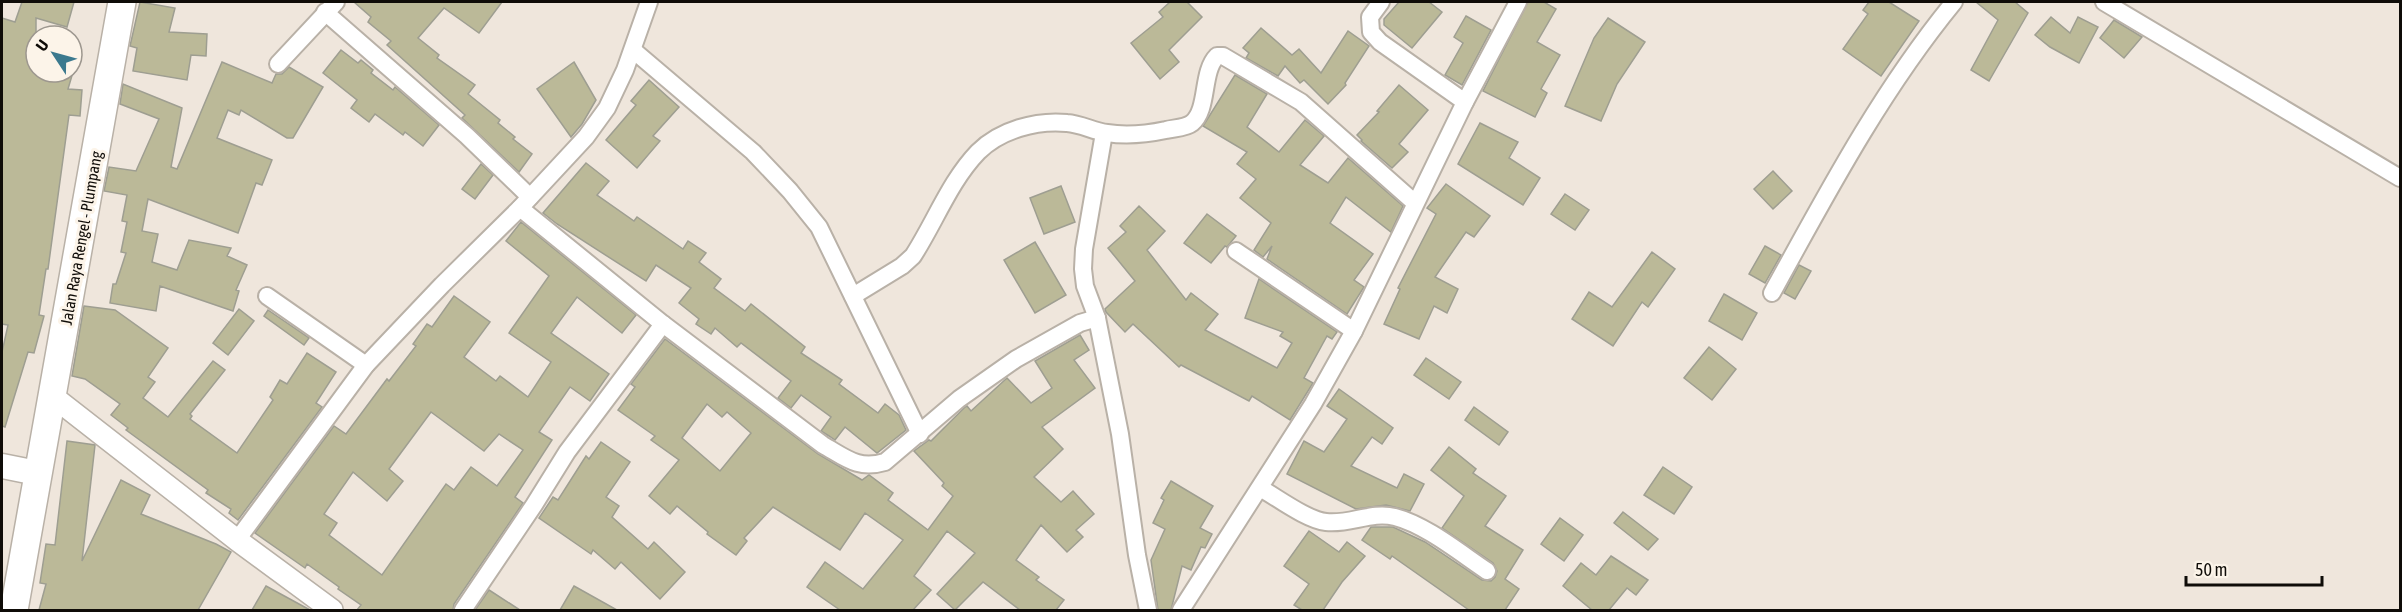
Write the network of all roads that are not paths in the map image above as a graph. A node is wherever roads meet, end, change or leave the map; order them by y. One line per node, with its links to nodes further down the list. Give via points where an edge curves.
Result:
1 (122, 2): 23 (main road, Jalan Raya Rengel - Plumpang)
2 (649, 2): 8 (street)
3 (1381, 2): 10 (street, via 1370,17 1371,32)
4 (1518, 2): 10 (street)
5 (1954, 2): 16 (street, via 1886,95)
6 (2104, 2): 12 (street)
7 (331, 7): 9 (street); 13 (street, via 466,136)
8 (633, 50): 13 (street, via 607,108 586,137); 18 (street, via 753,152 790,191 819,227)
9 (278, 64)
10 (1465, 102): 14 (street)
11 (1098, 130): 14 (street, via 1122,135 1193,123 1200,111 1213,60 1223,56 1301,102); 18 (street, via 1066,123 1004,133 979,151 960,174 913,256); 19 (street, via 1083,270)
12 (2400, 177)
13 (525, 203): 20 (street); 22 (street)
14 (1415, 203): 21 (street)
15 (1236, 251): 21 (street)
16 (1772, 293)
17 (267, 296): 22 (street)
18 (853, 296): 24 (street)
19 (1089, 320): 24 (street, via 1016,359); 33 (street, via 1120,434)
20 (663, 324): 24 (street, via 823,445 850,461 870,467 885,462); 32 (street, via 567,452)
21 (1354, 331): 27 (street)
22 (366, 365): 28 (street)
23 (51, 395): 26 (main road, Jalan Raya Rengel - Plumpang); 28 (street)
24 (920, 434)
25 (2, 466): 26 (main road)
26 (37, 473): 30 (main road, Jalan Raya Rengel - Plumpang)
27 (1260, 488): 29 (street, via 1326,522 1374,515 1396,517); 34 (street)
28 (237, 540): 31 (street)
29 (1487, 571)
30 (15, 610)
31 (332, 610)
32 (463, 610)
33 (1148, 610)
34 (1181, 610)

